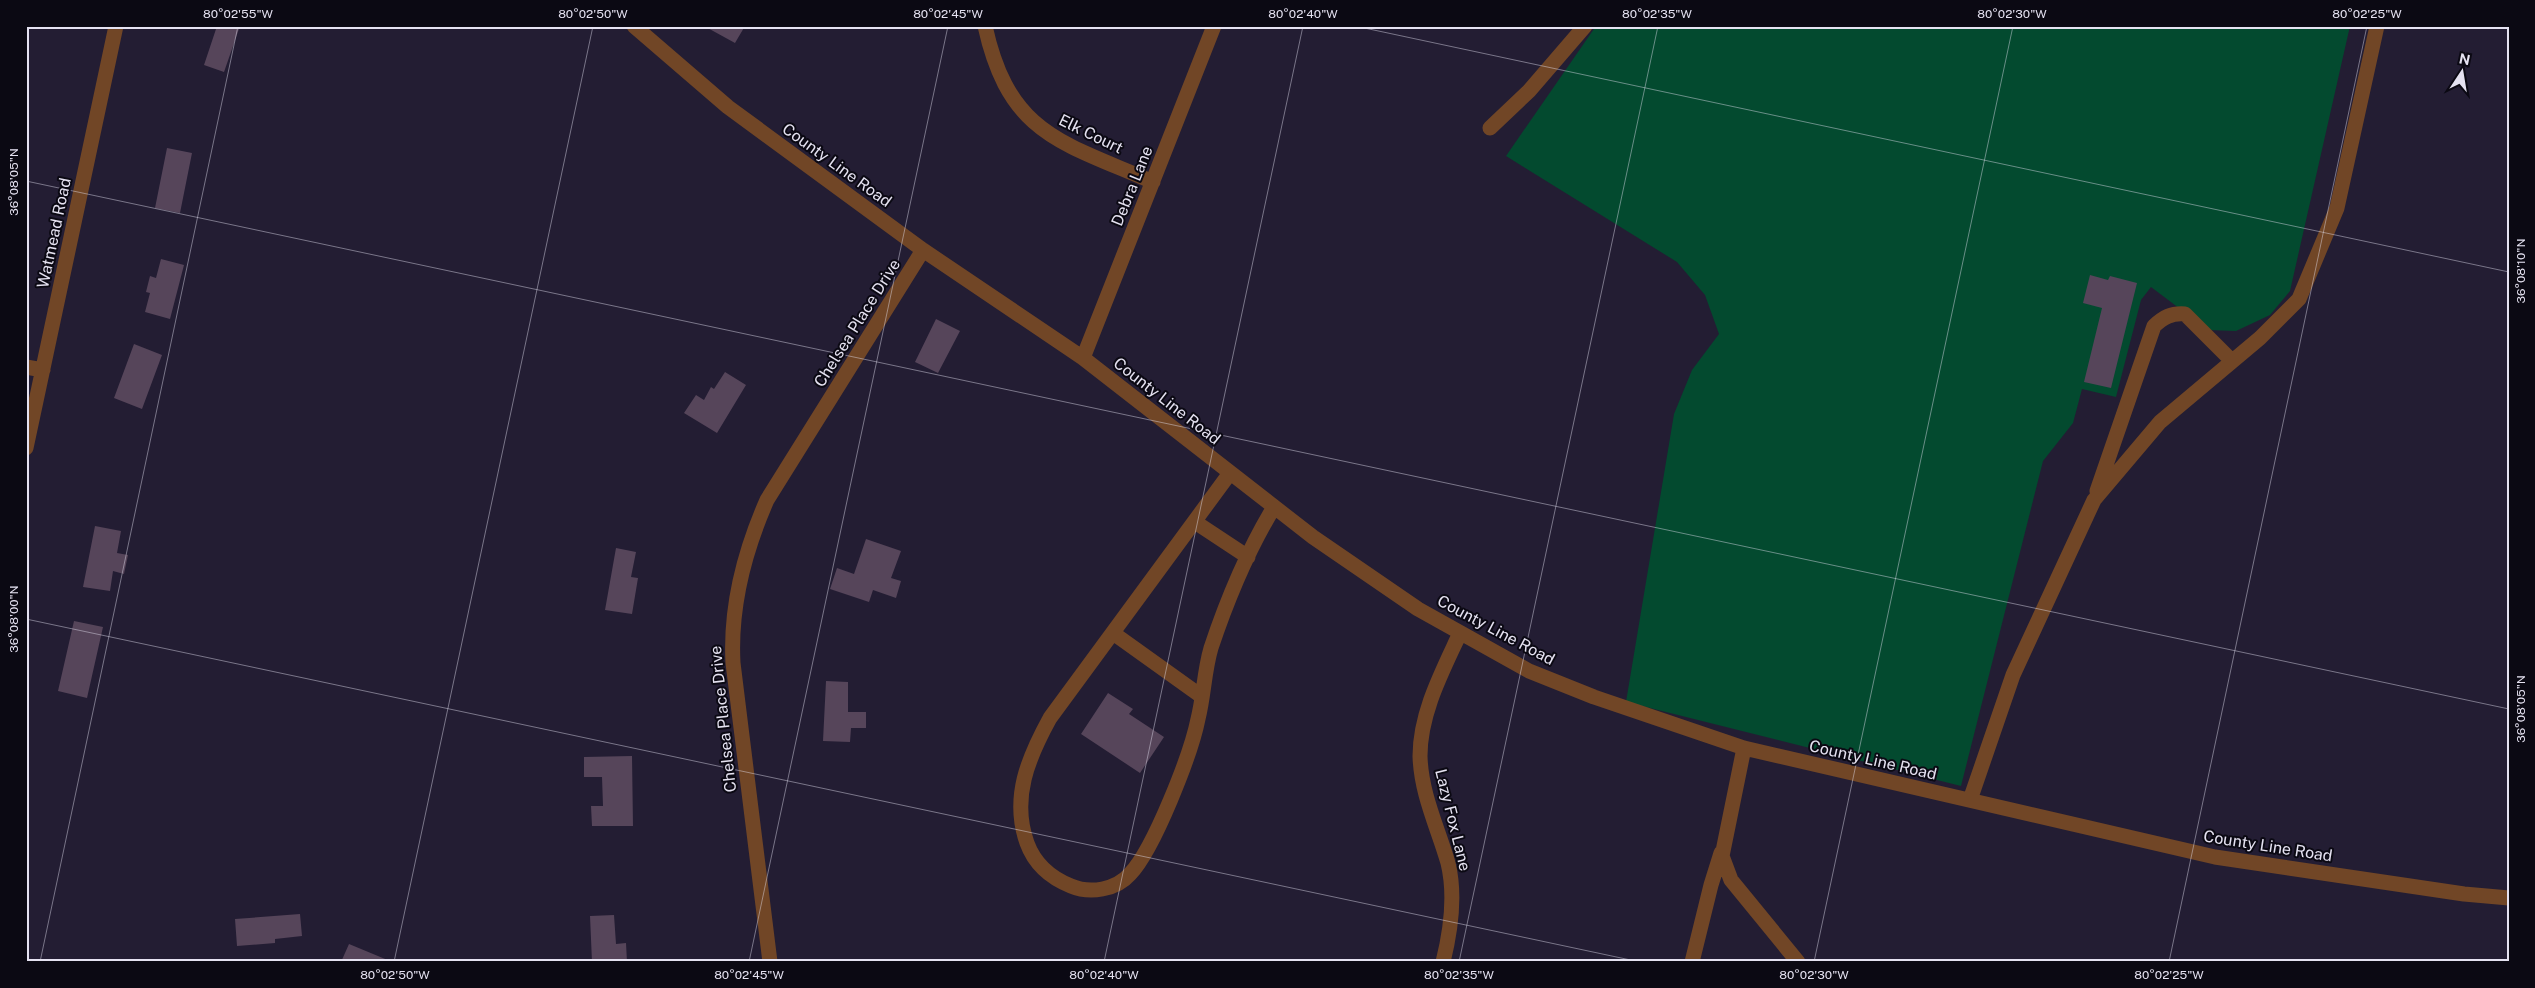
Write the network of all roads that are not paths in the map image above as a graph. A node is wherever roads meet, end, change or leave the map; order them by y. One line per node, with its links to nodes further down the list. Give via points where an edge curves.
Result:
1 (116, 26): 13 (street, Watmead Road)
2 (634, 26): 9 (street, County Line Road, via 728,107)
3 (985, 26): 8 (street, Elk Court, via 1006,89 1030,120 1055,138)
4 (1214, 26): 8 (street, Debra Lane)
5 (1585, 26): 7 (street, via 1529,91)
6 (2378, 26): 11 (street, via 2336,208 2300,299)
7 (1490, 128)
8 (1153, 182): 10 (street, Debra Lane)
9 (923, 250): 10 (street, County Line Road); 27 (street, Chelsea Place Drive, via 767,500 751,538 742,576 732,642 733,663)
10 (1083, 358): 15 (street, County Line Road)
11 (2232, 361): 16 (street, via 2160,422); 16 (street, via 2185,314 2169,315 2154,326)
12 (26, 367): 13 (street)
13 (43, 370): 14 (street, Watmead Road)
14 (26, 448)
15 (1230, 473): 17 (street, County Line Road); 18 (street)
16 (2094, 500): 24 (street, via 2013,675)
17 (1274, 507): 19 (street); 21 (street, County Line Road, via 1313,537)
18 (1195, 522): 19 (street); 20 (street)
19 (1248, 557): 22 (street, via 1211,649)
20 (1113, 633): 22 (street); 22 (street, via 1050,718 1033,749 1022,788 1021,826 1030,852 1052,878 1080,890 1108,889 1130,875 1177,783 1199,718)
21 (1460, 634): 23 (street, County Line Road, via 1529,671 1594,698); 28 (street, Lazy Fox Lane, via 1425,716 1420,756 1424,790 1448,866 1453,905)
22 (1201, 696)
23 (1744, 748): 24 (street, County Line Road); 25 (street)
24 (1970, 800): 26 (street, County Line Road, via 2215,857 2455,893)
25 (1721, 853): 29 (street); 30 (street, via 1731,880)
26 (2509, 898)
27 (770, 962)
28 (1443, 962)
29 (1692, 962)
30 (1798, 962)

